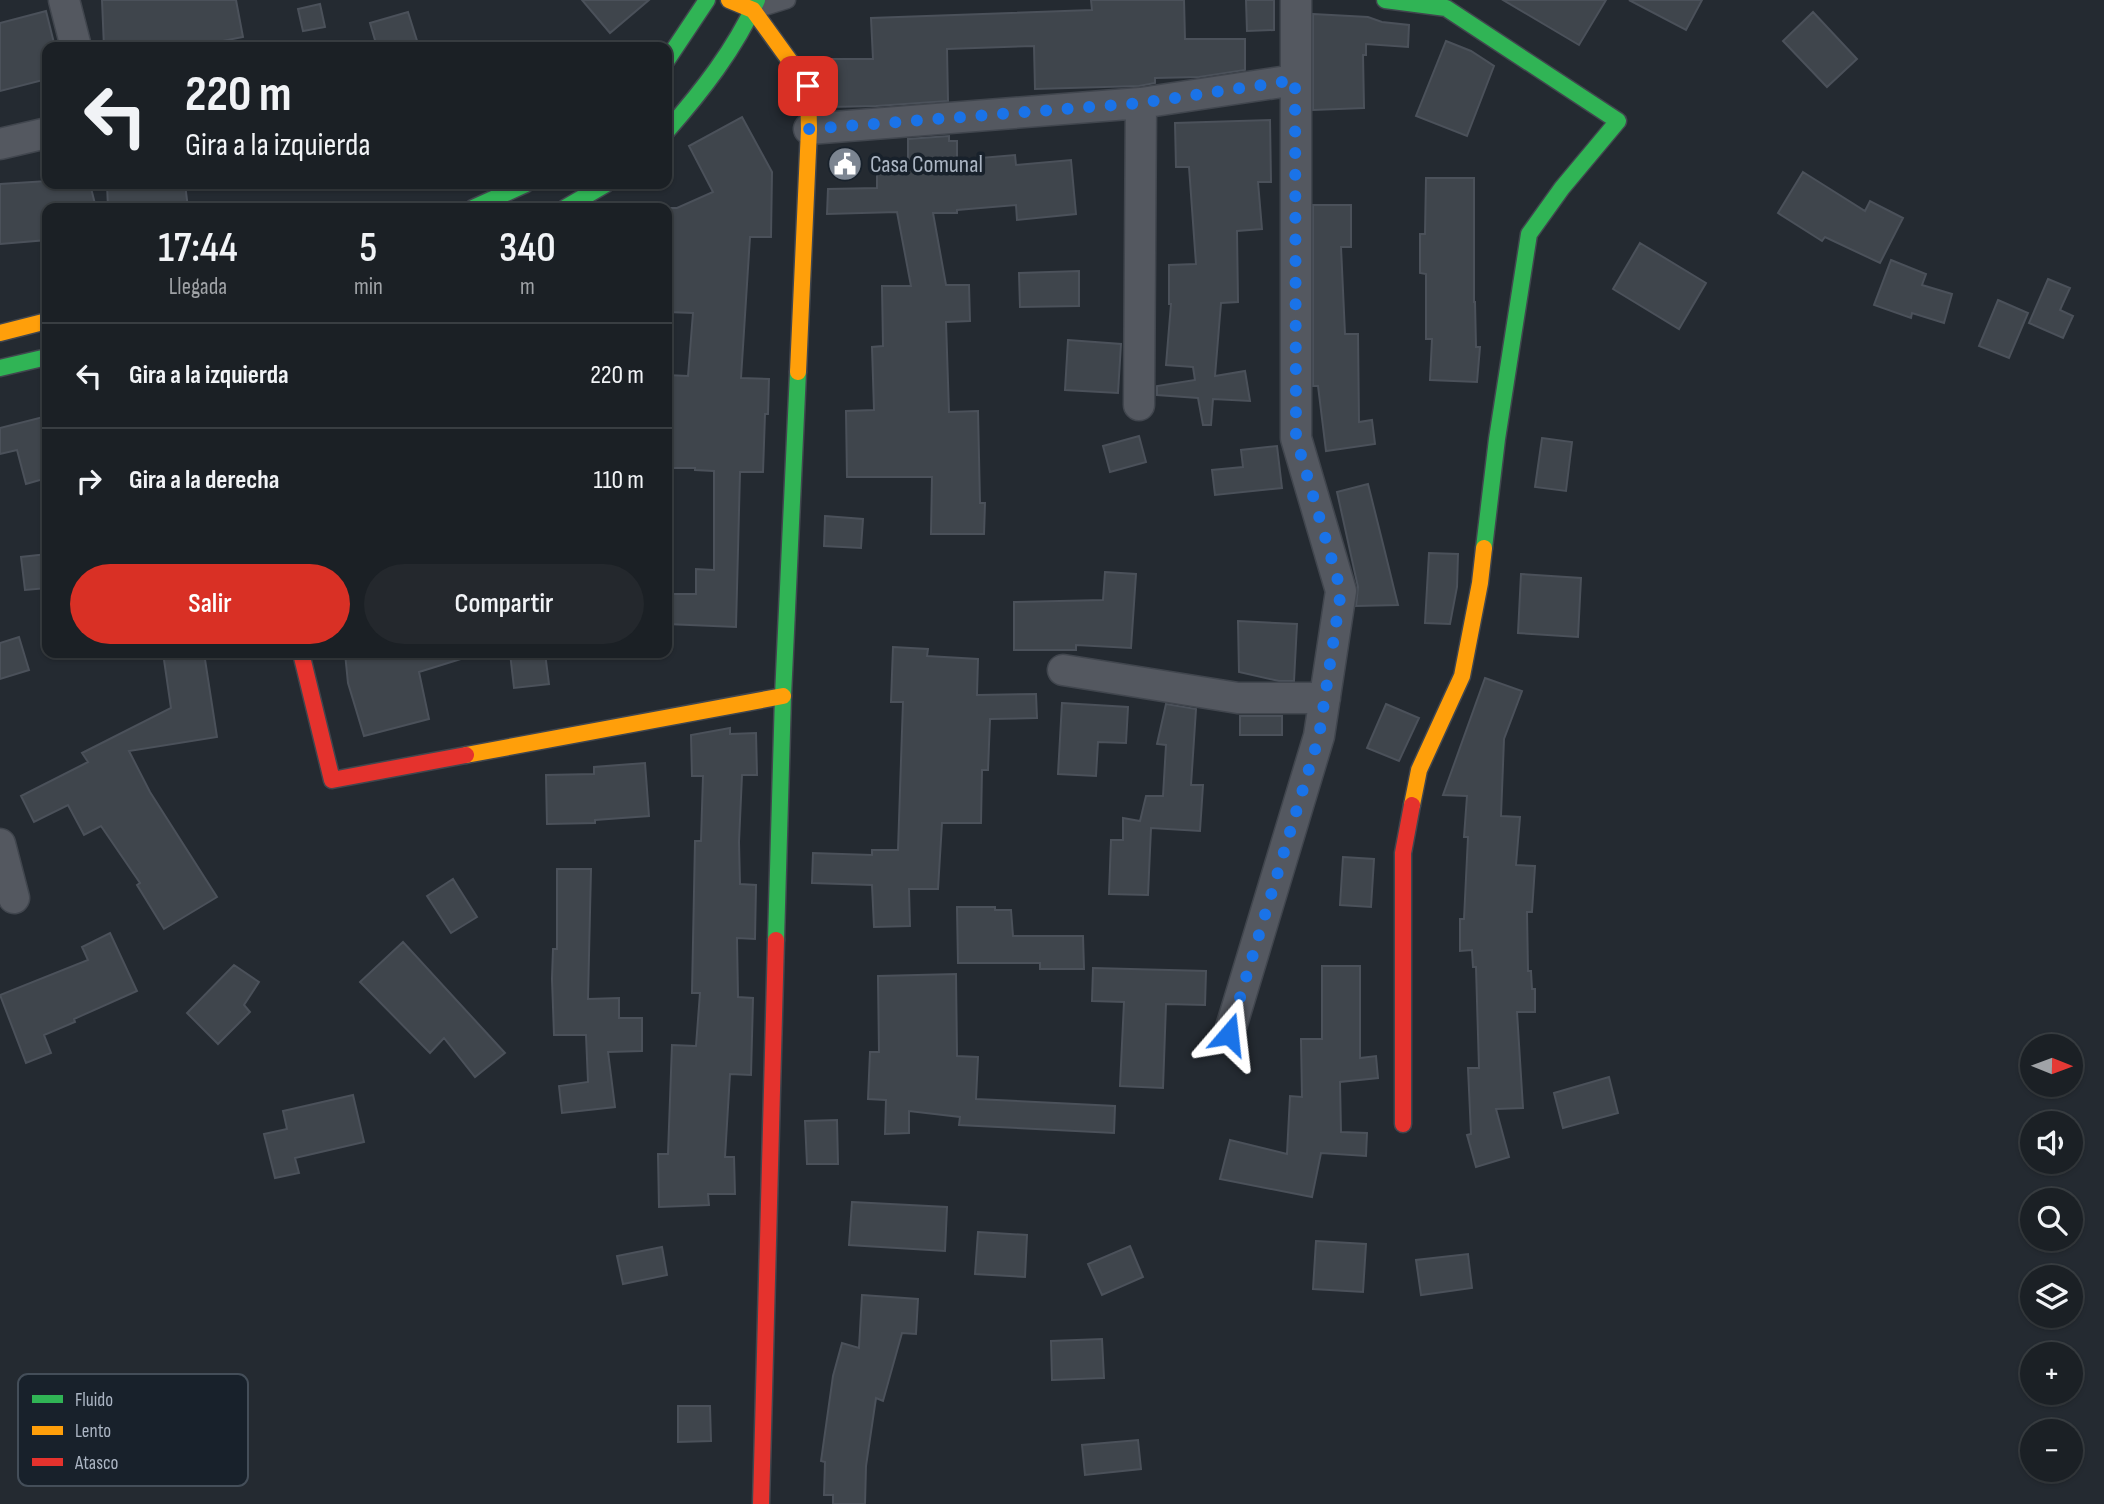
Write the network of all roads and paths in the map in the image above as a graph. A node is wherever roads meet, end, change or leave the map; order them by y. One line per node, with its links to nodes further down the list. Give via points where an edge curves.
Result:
1 (64, 0): 9 (street)
2 (707, 0): 10 (street)
3 (729, 0): 8 (street)
4 (787, 0): 8 (lane)
5 (1296, 0): 11 (street)
6 (1385, 0): 7 (street)
7 (1449, 4): 33 (street, via 1618,121 1529,234 1480,583 1462,676 1419,770 1403,853)
8 (755, 5): 13 (street, via 693,102); 14 (street, via 808,86)
9 (75, 42)
10 (672, 52)
11 (1295, 80): 12 (street); 29 (street, via 1296,438 1341,591)
12 (1141, 103): 14 (street); 25 (street)
13 (672, 125)
14 (809, 129): 28 (street)
15 (42, 134): 16 (street)
16 (0, 144)
17 (515, 189): 19 (street)
18 (597, 189): 20 (street)
19 (484, 203)
20 (574, 203)
21 (42, 322): 22 (street)
22 (0, 333)
23 (42, 358): 24 (street)
24 (0, 368)
25 (1139, 405)
26 (302, 658): 28 (street, via 332,780)
27 (1063, 670): 29 (street, via 1238,698)
28 (783, 696): 34 (street)
29 (1325, 698): 32 (street, via 1319,736)
30 (0, 844): 31 (street)
31 (14, 898)
32 (1229, 1034)
33 (1403, 1124)
34 (761, 1504)

